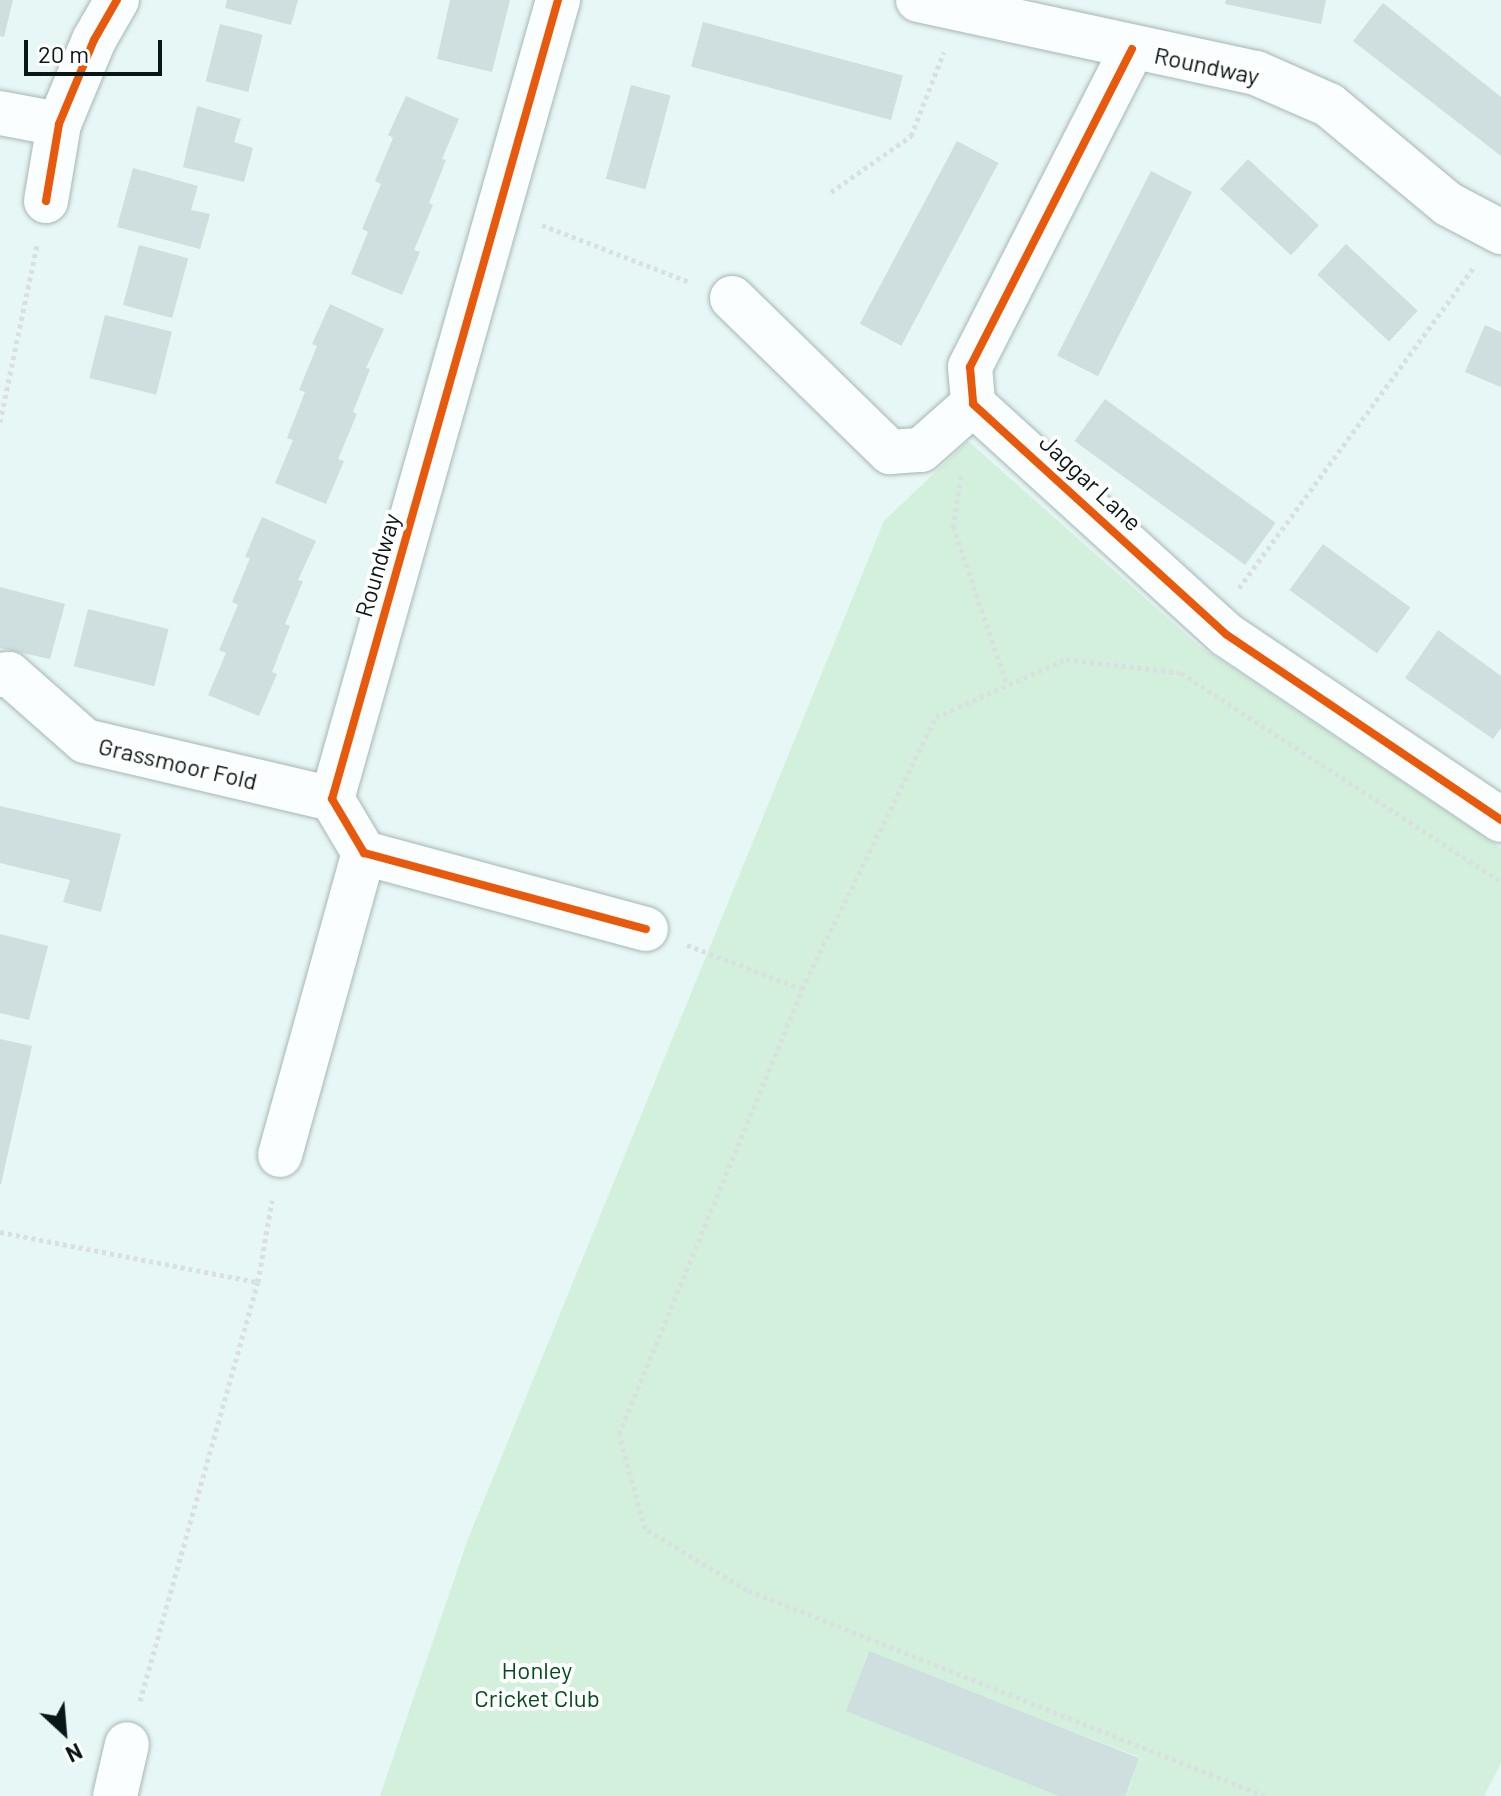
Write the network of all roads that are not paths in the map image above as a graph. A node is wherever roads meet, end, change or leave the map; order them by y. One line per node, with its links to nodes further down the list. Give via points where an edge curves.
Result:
1 (117, 0): 6 (street)
2 (558, 0): 12 (street, Roundway)
3 (918, 0): 4 (street, Roundway)
4 (1132, 49): 8 (street, Roundway, via 1256,73 1329,105 1448,204); 10 (street, via 970,367)
5 (0, 113): 6 (street)
6 (59, 124): 7 (street)
7 (46, 201)
8 (1501, 232)
9 (732, 298): 10 (street, via 890,452 921,450)
10 (973, 404): 13 (street, Jaggar Lane, via 1214,622)
11 (0, 675): 12 (street, Grassmoor Fold, via 9,674 85,741)
12 (332, 799): 14 (street)
13 (1501, 820)
14 (364, 853): 15 (street); 16 (street)
15 (646, 929)
16 (280, 1155)
17 (127, 1744): 18 (street)
18 (115, 1796)

